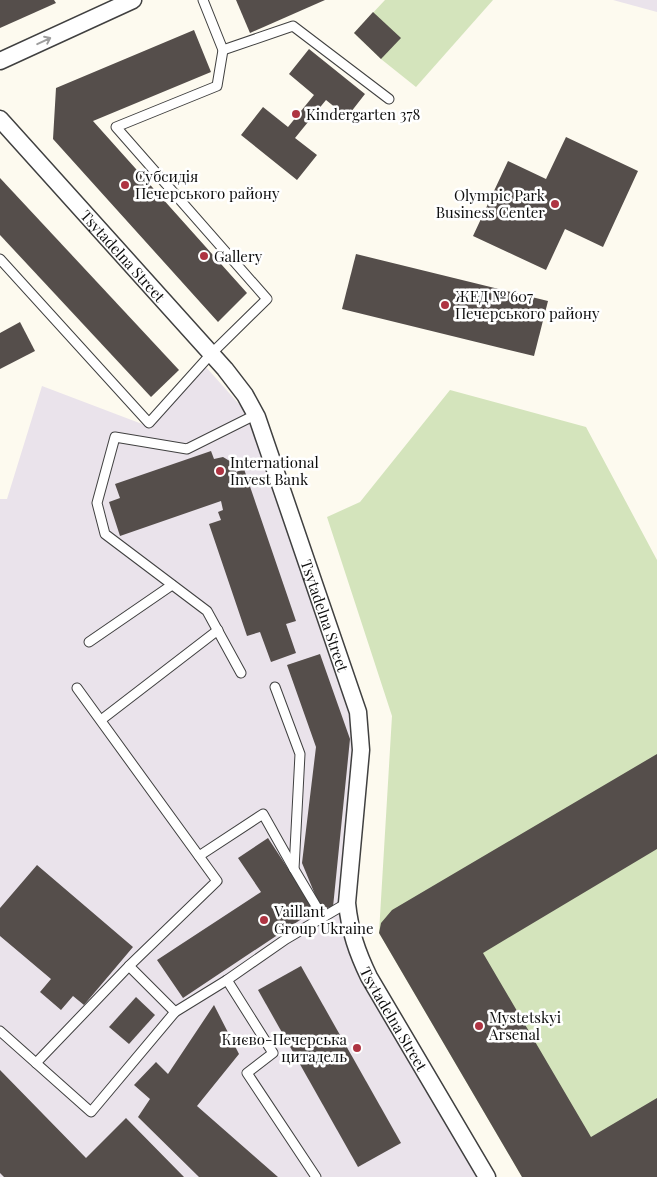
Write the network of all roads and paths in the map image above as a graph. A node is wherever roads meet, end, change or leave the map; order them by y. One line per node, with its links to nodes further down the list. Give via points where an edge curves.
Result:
1 (133, 0): 4 (street, one-way to 1)
2 (203, 0): 3 (lane)
3 (223, 50): 5 (lane, via 292,26); 8 (lane, via 217,86 116,127 267,299)
4 (0, 61)
5 (389, 99)
6 (0, 119): 8 (street, Tsytadelna Street)
7 (0, 259): 8 (lane, via 149,423)
8 (211, 354): 9 (street, Tsytadelna Street, via 246,395)
9 (258, 417): 10 (lane, via 187,449 115,437 97,503 105,534); 19 (street, Tsytadelna Street, via 358,712 361,750)
10 (172, 584): 11 (lane, via 207,611); 12 (lane)
11 (218, 630): 13 (lane); 16 (lane)
12 (89, 642)
13 (241, 673)
14 (275, 687): 18 (lane, via 300,754)
15 (77, 688): 16 (lane)
16 (101, 720): 17 (lane)
17 (198, 856): 18 (lane, via 263,814); 21 (lane, via 217,881)
18 (294, 869): 20 (lane)
19 (347, 903): 20 (lane); 27 (street, Tsytadelna Street, via 349,926 369,977)
20 (322, 916): 22 (lane)
21 (128, 966): 23 (lane); 25 (lane)
22 (227, 980): 23 (lane); 26 (lane, via 273,1053 247,1073)
23 (175, 1012): 25 (lane, via 92,1112)
24 (0, 1031): 25 (lane)
25 (36, 1063)
26 (316, 1177)
27 (487, 1177)

